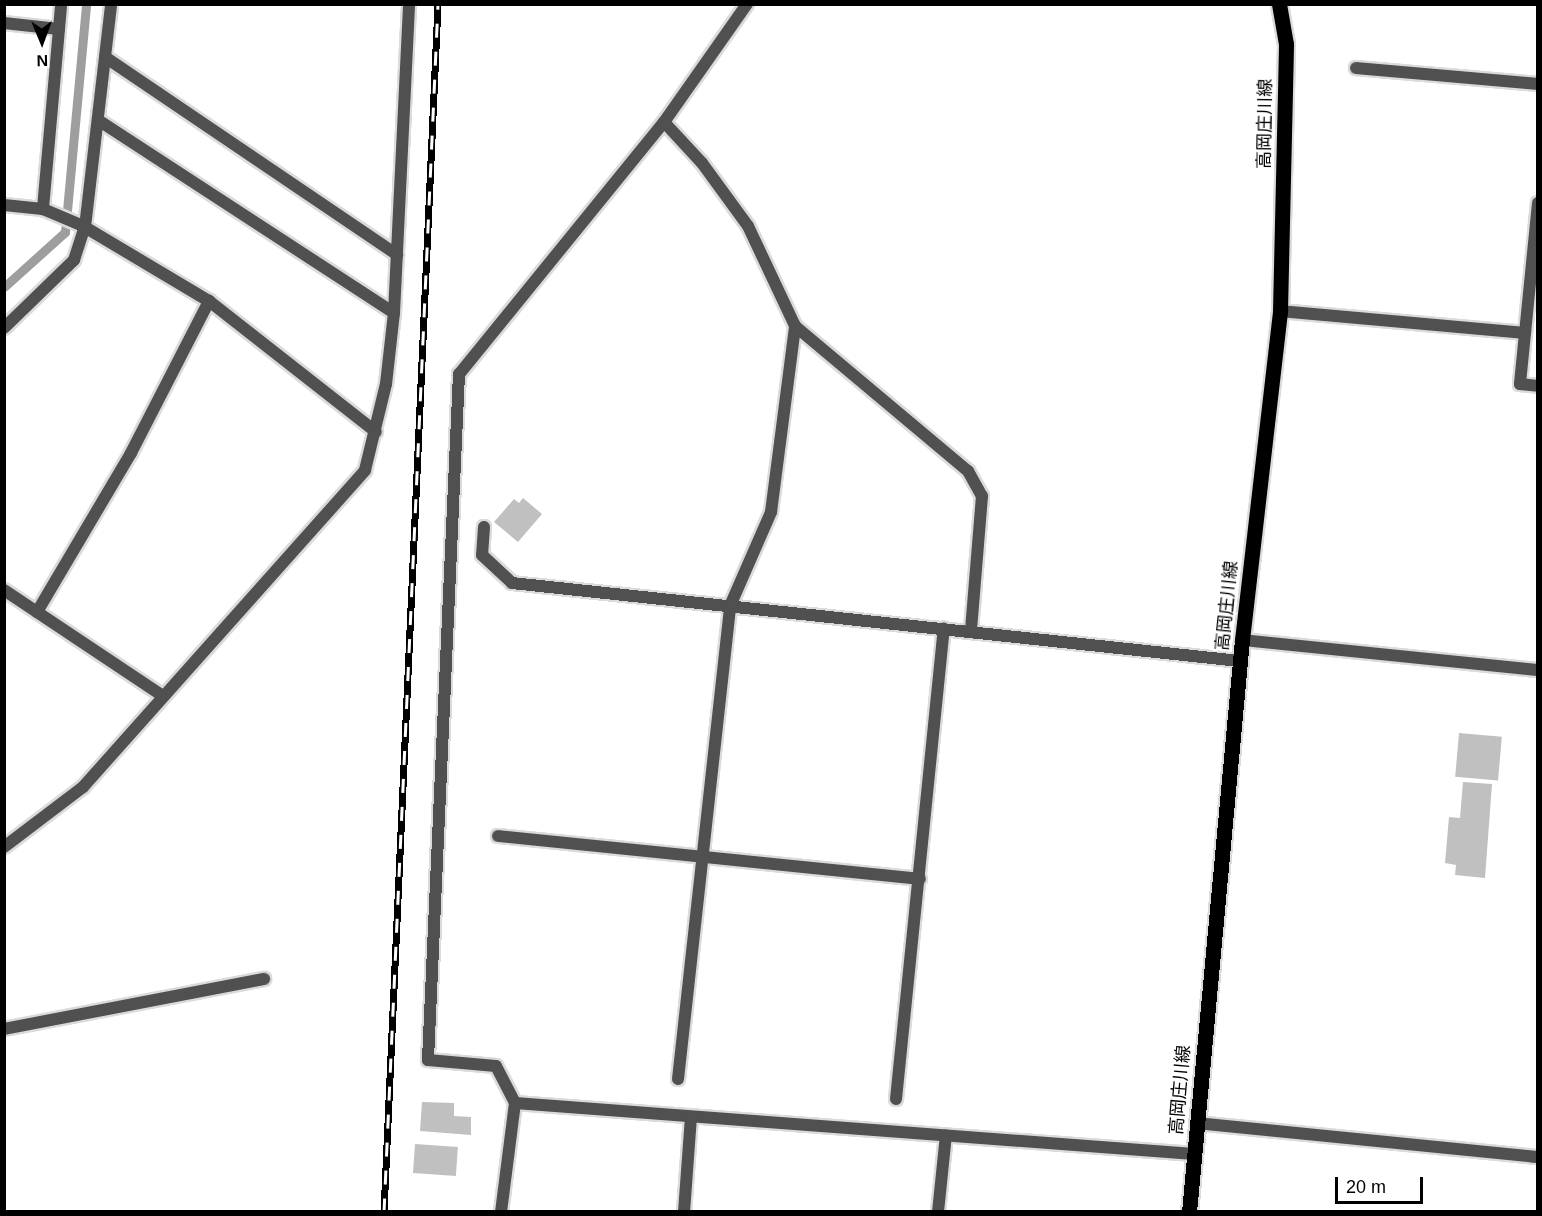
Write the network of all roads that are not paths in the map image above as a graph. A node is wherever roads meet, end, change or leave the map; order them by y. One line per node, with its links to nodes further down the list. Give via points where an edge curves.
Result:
1 (61, 4): 7 (street)
2 (111, 4): 8 (street)
3 (409, 4): 17 (street)
4 (747, 4): 12 (street)
5 (1279, 4): 20 (main road, 高岡庄川線, via 1286,44)
6 (4, 23): 7 (street)
7 (59, 28): 15 (street)
8 (105, 57): 11 (street); 17 (street)
9 (1356, 68): 10 (street)
10 (1538, 84)
11 (98, 120): 16 (street); 21 (street)
12 (664, 122): 22 (street, via 702,163 748,226); 45 (street, via 459,374 428,1060 496,1066)
13 (1538, 203): 18 (street)
14 (4, 205): 15 (street)
15 (45, 210): 16 (street)
16 (84, 227): 19 (street); 23 (street, via 74,260)
17 (397, 255): 21 (street)
18 (1534, 279): 24 (street)
19 (209, 301): 26 (street); 30 (street, via 132,453)
20 (1280, 311): 24 (street); 33 (main road, 高岡庄川線)
21 (394, 314): 26 (street)
22 (795, 326): 29 (street, via 771,512); 32 (street, via 968,471 982,496)
23 (4, 328)
24 (1525, 333): 25 (street, via 1520,384)
25 (1538, 386)
26 (376, 432): 36 (street, via 365,470)
27 (484, 526): 29 (street, via 482,555 512,584)
28 (4, 590): 30 (street)
29 (730, 606): 31 (street); 39 (street)
30 (37, 612): 36 (street)
31 (944, 628): 32 (street); 40 (street)
32 (971, 630): 34 (street)
33 (1242, 640): 34 (main road, 高岡庄川線); 35 (street)
34 (1240, 661): 47 (main road, 高岡庄川線)
35 (1538, 670)
36 (163, 696): 38 (street, via 83,787)
37 (498, 836): 39 (street)
38 (4, 847)
39 (702, 857): 40 (street); 43 (street)
40 (920, 879): 44 (street)
41 (264, 979): 42 (street)
42 (4, 1029)
43 (678, 1079)
44 (896, 1099)
45 (515, 1103): 46 (street); 51 (street)
46 (691, 1118): 48 (street); 52 (street)
47 (1196, 1123): 49 (main road, 高岡庄川線); 50 (street)
48 (946, 1135): 49 (street); 53 (street)
49 (1194, 1154): 54 (main road, 高岡庄川線)
50 (1538, 1157)
51 (501, 1212)
52 (684, 1212)
53 (938, 1212)
54 (1189, 1212)

